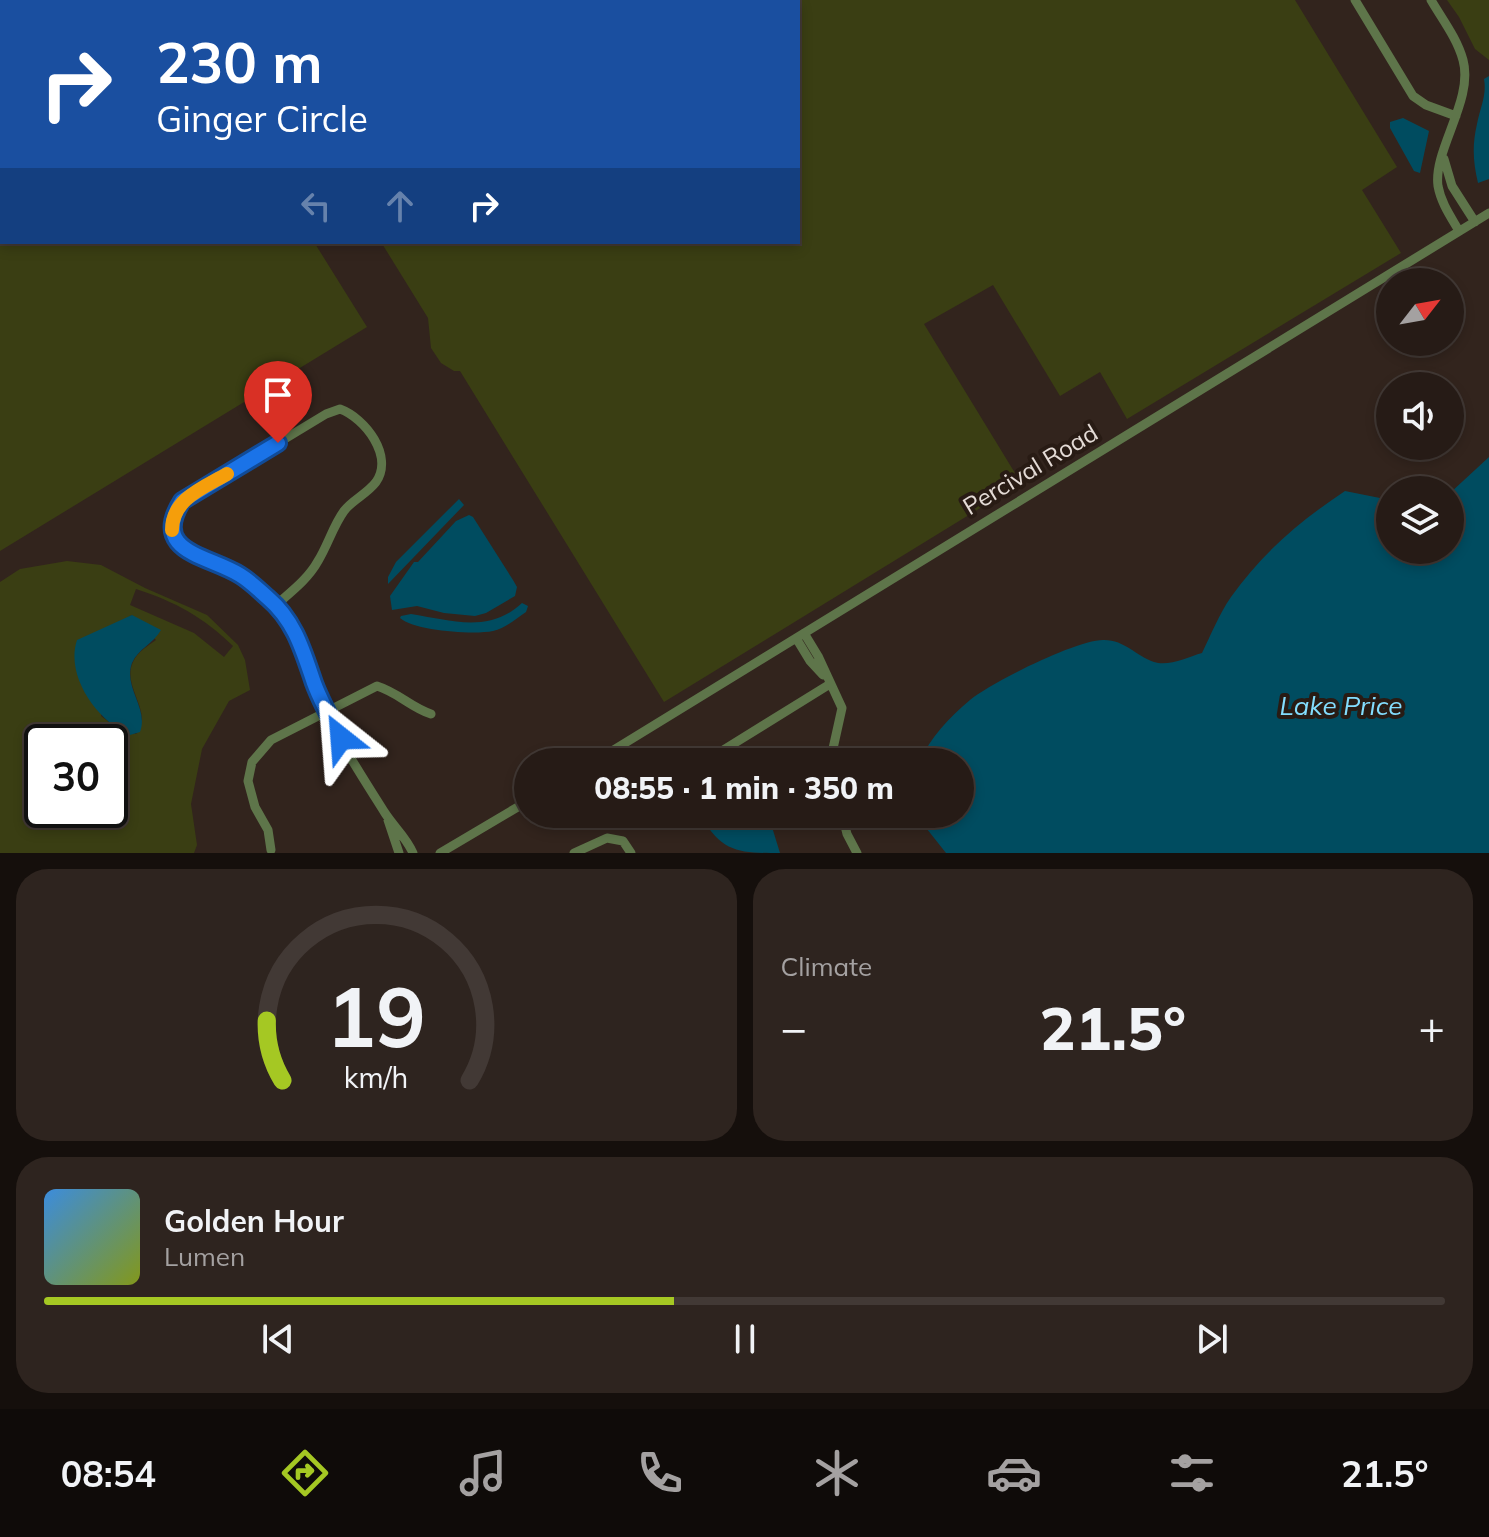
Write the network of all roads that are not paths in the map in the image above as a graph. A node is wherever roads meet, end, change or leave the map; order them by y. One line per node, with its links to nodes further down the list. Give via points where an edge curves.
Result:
1 (1355, 0): 3 (street, via 1413,96)
2 (1431, 0): 3 (street, via 1464,62)
3 (1456, 116): 4 (street)
4 (1443, 156): 6 (street, via 1452,186); 7 (street, via 1438,184)
5 (1489, 213): 6 (street, Percival Road)
6 (1475, 222): 7 (street, Percival Road)
7 (1459, 231): 9 (street, Percival Road)
8 (276, 605): 8 (street, via 242,576 177,543 173,516 182,501 340,409 364,424 378,448 379,478 345,509 303,583); 11 (street, via 296,631)
9 (800, 635): 10 (street); 13 (street, Percival Road)
10 (830, 684): 14 (street); 15 (street, via 842,708)
11 (326, 712): 12 (street, via 377,686); 17 (street); 19 (street, via 271,740 252,762 248,781)
12 (431, 714)
13 (617, 748)
14 (727, 748)
15 (833, 748)
16 (514, 809): 22 (street)
17 (387, 817): 20 (street); 21 (street)
18 (846, 828): 25 (street)
19 (271, 850)
20 (399, 853)
21 (413, 853)
22 (440, 853)
23 (574, 853): 24 (street, via 607,838 623,841)
24 (631, 853)
25 (857, 853)

